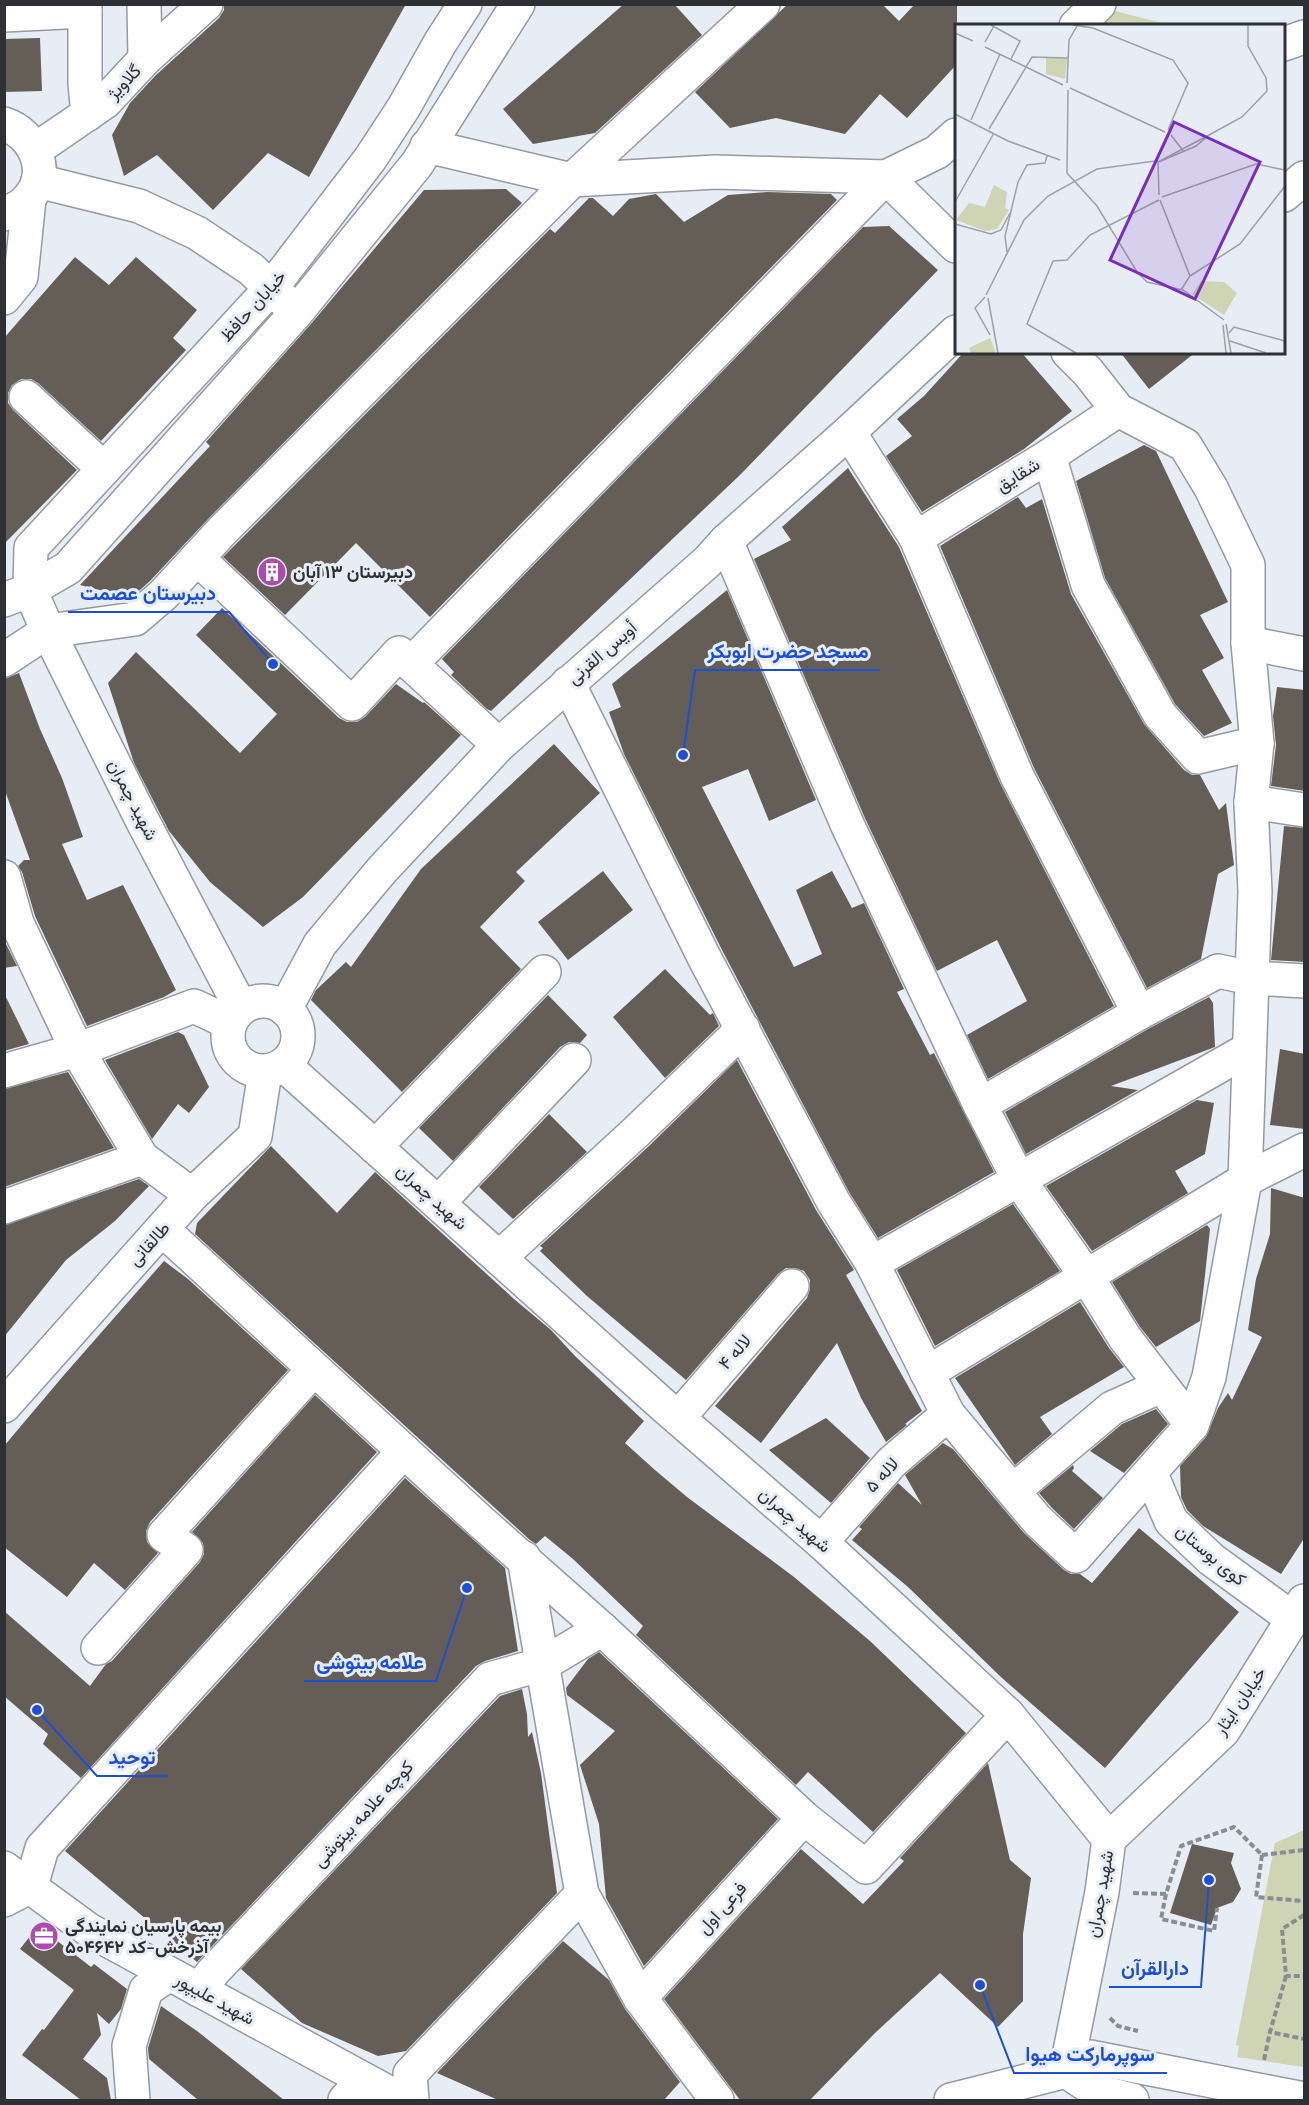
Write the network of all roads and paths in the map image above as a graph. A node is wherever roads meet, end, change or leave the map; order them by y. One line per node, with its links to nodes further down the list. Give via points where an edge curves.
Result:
1 (144, 4): 12 (street)
2 (206, 4): 12 (street, گلاویژ)
3 (465, 4): 13 (street, خیابان حافظ)
4 (518, 4): 16 (street)
5 (763, 4): 21 (street)
6 (1099, 4): 9 (street)
7 (85, 8): 8 (street); 14 (street)
8 (4, 15)
9 (1078, 24)
10 (1305, 37): 11 (street)
11 (1285, 44)
12 (146, 59): 14 (street, گلاویژ, via 105,102)
13 (404, 107): 16 (street, via 410,122); 18 (street, خیابان حافظ)
14 (87, 114): 23 (street, گلاویژ)
15 (4, 124): 23 (street, via 21,132)
16 (435, 135): 21 (street); 22 (street)
17 (955, 137): 19 (street, via 937,152)
18 (370, 159): 22 (street, via 388,146 401,150 406,166); 26 (street, خیابان حافظ)
19 (886, 177): 21 (street, via 716,172); 25 (street); 44 (street)
20 (1305, 178): 24 (street)
21 (572, 180): 38 (street)
22 (399, 184): 28 (street)
23 (27, 186): 26 (street, via 139,206 197,233); 27 (street, via 21,277)
24 (1285, 194)
25 (955, 244)
26 (272, 288): 28 (street); 35 (street, خیابان حافظ)
27 (4, 298)
28 (296, 313): 39 (street, via 68,568)
29 (955, 334): 33 (street, أویس القرنی)
30 (1083, 359): 32 (street)
31 (26, 397): 35 (street)
32 (1118, 410): 34 (street, شقایق); 41 (street, via 1185,445 1211,488 1248,565)
33 (849, 432): 36 (street); 37 (street, أویس القرنی)
34 (1049, 456): 36 (street, شقایق); 46 (street, via 1088,585 1160,715 1198,757)
35 (104, 469): 39 (street, خیابان حافظ, via 31,548)
36 (916, 538): 55 (street, via 1017,776)
37 (726, 541): 45 (street, أویس القرنی); 63 (street, via 847,824)
38 (197, 558): 40 (street, via 135,619); 44 (street, via 352,704 399,653)
39 (17, 595): 40 (street, شهید چمران)
40 (48, 631): 43 (street); 56 (street, شهید چمران)
41 (1248, 643): 42 (street); 46 (street)
42 (1305, 654)
43 (4, 660)
44 (411, 664): 47 (street)
45 (568, 683): 47 (street, أویس القرنی); 57 (street)
46 (1257, 743): 48 (street)
47 (498, 745): 54 (street, أویس القرنی, via 382,870 320,944)
48 (1251, 802): 49 (street); 52 (street, via 1255,892)
49 (1305, 810)
50 (4, 877): 59 (street, via 17,923)
51 (544, 972): 64 (street)
52 (1251, 978): 53 (street); 55 (street, via 1218,971); 58 (street)
53 (1305, 981)
54 (285, 1009): 56 (street, via 263,1001 252,1003); 61 (street, via 292,1016 298,1037 292,1057)
55 (1139, 1013): 63 (street)
56 (236, 1016): 59 (street, via 194,1006); 61 (street, via 228,1034 228,1046 234,1057 253,1071)
57 (743, 1029): 73 (street); 74 (street, via 833,1201)
58 (1249, 1048): 67 (street); 68 (street)
59 (77, 1050): 62 (street); 66 (street)
60 (574, 1060): 70 (street)
61 (274, 1068): 64 (street, شهید چمران); 69 (street, طالقانی, via 255,1136)
62 (4, 1071)
63 (980, 1105): 67 (street)
64 (375, 1147): 70 (street, شهید چمران)
65 (1305, 1150): 68 (street)
66 (142, 1158): 69 (street); 71 (street)
67 (1019, 1180): 74 (street); 75 (street)
68 (1245, 1180): 75 (street); 83 (street, via 1209,1377)
69 (192, 1195): 72 (street, طالقانی)
70 (438, 1203): 73 (street, شهید چمران)
71 (4, 1207)
72 (162, 1229): 77 (street); 80 (street, طالقانی)
73 (499, 1258): 82 (street, شهید چمران)
74 (872, 1263): 78 (street)
75 (1087, 1277): 78 (street); 79 (street)
76 (792, 1286): 82 (street, لاله ۴)
77 (314, 1369): 84 (street); 91 (street, via 164,1535 186,1550)
78 (927, 1373): 81 (street)
79 (1161, 1386): 83 (street); 86 (street, via 1112,1408)
80 (4, 1406)
81 (948, 1414): 86 (street); 87 (street, لاله ۵, via 892,1462)
82 (678, 1419): 87 (street, شهید چمران)
83 (1192, 1425): 85 (street)
84 (404, 1451): 88 (street); 99 (street, via 42,1848)
85 (1151, 1474): 86 (street, via 1076,1556); 89 (street, کوی بوستان, via 1171,1521 1211,1559)
86 (1012, 1491)
87 (821, 1542): 93 (street, شهید چمران)
88 (524, 1558): 90 (street); 92 (street)
89 (1301, 1612): 95 (street, خیابان ایثار, via 1223,1731)
90 (602, 1629): 92 (street, کوچه علامه بیتوشی); 94 (street)
91 (98, 1648)
92 (543, 1664): 101 (street); 109 (street, کوچه علامه بیتوشی, via 490,1679)
93 (1008, 1715): 94 (street, via 866,1867); 95 (street, شهید چمران)
94 (804, 1818): 110 (street, فرعی اول)
95 (1109, 1839): 100 (street, شهید چمران)
96 (1305, 1850): 97 (path)
97 (1262, 1855): 102 (path, via 1234,1827 1180,1846); 103 (path, via 1256,1897)
98 (4, 1868): 99 (street, شهید علیپور)
99 (18, 1893): 106 (street, شهید علیپور)
100 (1102, 1893): 102 (path); 112 (street, شهید چمران)
101 (582, 1894): 110 (street); 118 (street, via 411,2074)
102 (1166, 1894): 104 (path, via 1161,1919 1214,1931)
103 (1305, 1901)
104 (1217, 1908)
105 (1305, 1915): 107 (path, via 1282,1929)
106 (169, 1974): 109 (street, شهید علیپور); 116 (street, via 146,1990 129,2046)
107 (1286, 1976): 108 (path); 111 (path, via 1270,2032)
108 (1305, 1976)
109 (199, 1990): 113 (street, شهید علیپور)
110 (640, 1998): 119 (street)
111 (1305, 2039)
112 (1078, 2064): 114 (street); 115 (street); 120 (street)
113 (355, 2090): 117 (street, شهید علیپور)
114 (1095, 2096): 121 (street)
115 (1305, 2099)
116 (133, 2100)
117 (402, 2100)
118 (412, 2100)
119 (717, 2100)
120 (951, 2100)
121 (1132, 2100)

